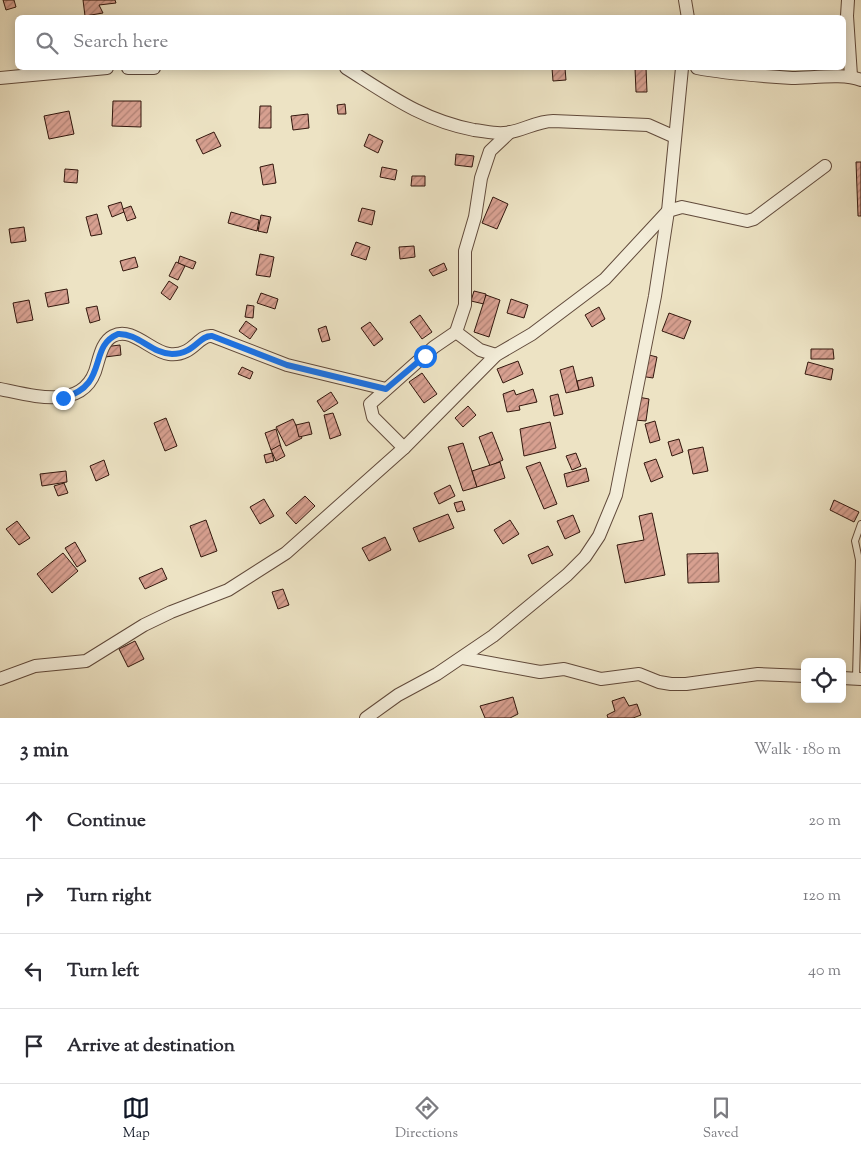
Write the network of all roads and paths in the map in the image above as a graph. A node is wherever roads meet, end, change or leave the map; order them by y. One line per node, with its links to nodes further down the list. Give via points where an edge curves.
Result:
1 (685, 0): 3 (street)
2 (848, 0): 9 (street, via 847,16)
3 (688, 15)
4 (86, 70): 8 (street)
5 (349, 70): 10 (street, via 408,108 438,121 491,133)
6 (682, 70): 11 (street)
7 (712, 70): 9 (street, via 748,75)
8 (0, 78)
9 (856, 78)
10 (510, 132): 11 (street, via 553,120 648,125); 14 (street, via 490,151 481,178 465,251 465,305)
11 (675, 136): 13 (street)
12 (825, 166): 13 (street, via 747,221 682,208)
13 (668, 210): 15 (street, via 605,279 532,334); 20 (street, via 655,296 616,495 599,536 567,575)
14 (456, 332): 15 (street, via 480,350); 17 (street)
15 (496, 355): 18 (street)
16 (0, 389): 17 (street, via 54,398 74,394 95,375 108,338 121,333 169,354 189,351 203,338 212,336 287,365)
17 (386, 389): 18 (street, via 370,404 371,413)
18 (404, 448): 24 (street, via 286,553 228,590 144,625 86,661 36,666)
19 (861, 524): 23 (lane, via 855,541 859,560)
20 (462, 658): 21 (street, via 530,670 572,671 602,679 639,674 671,684 758,674); 25 (street)
21 (801, 676)
22 (846, 678): 23 (street)
23 (859, 679)
24 (0, 680)
25 (366, 718)

